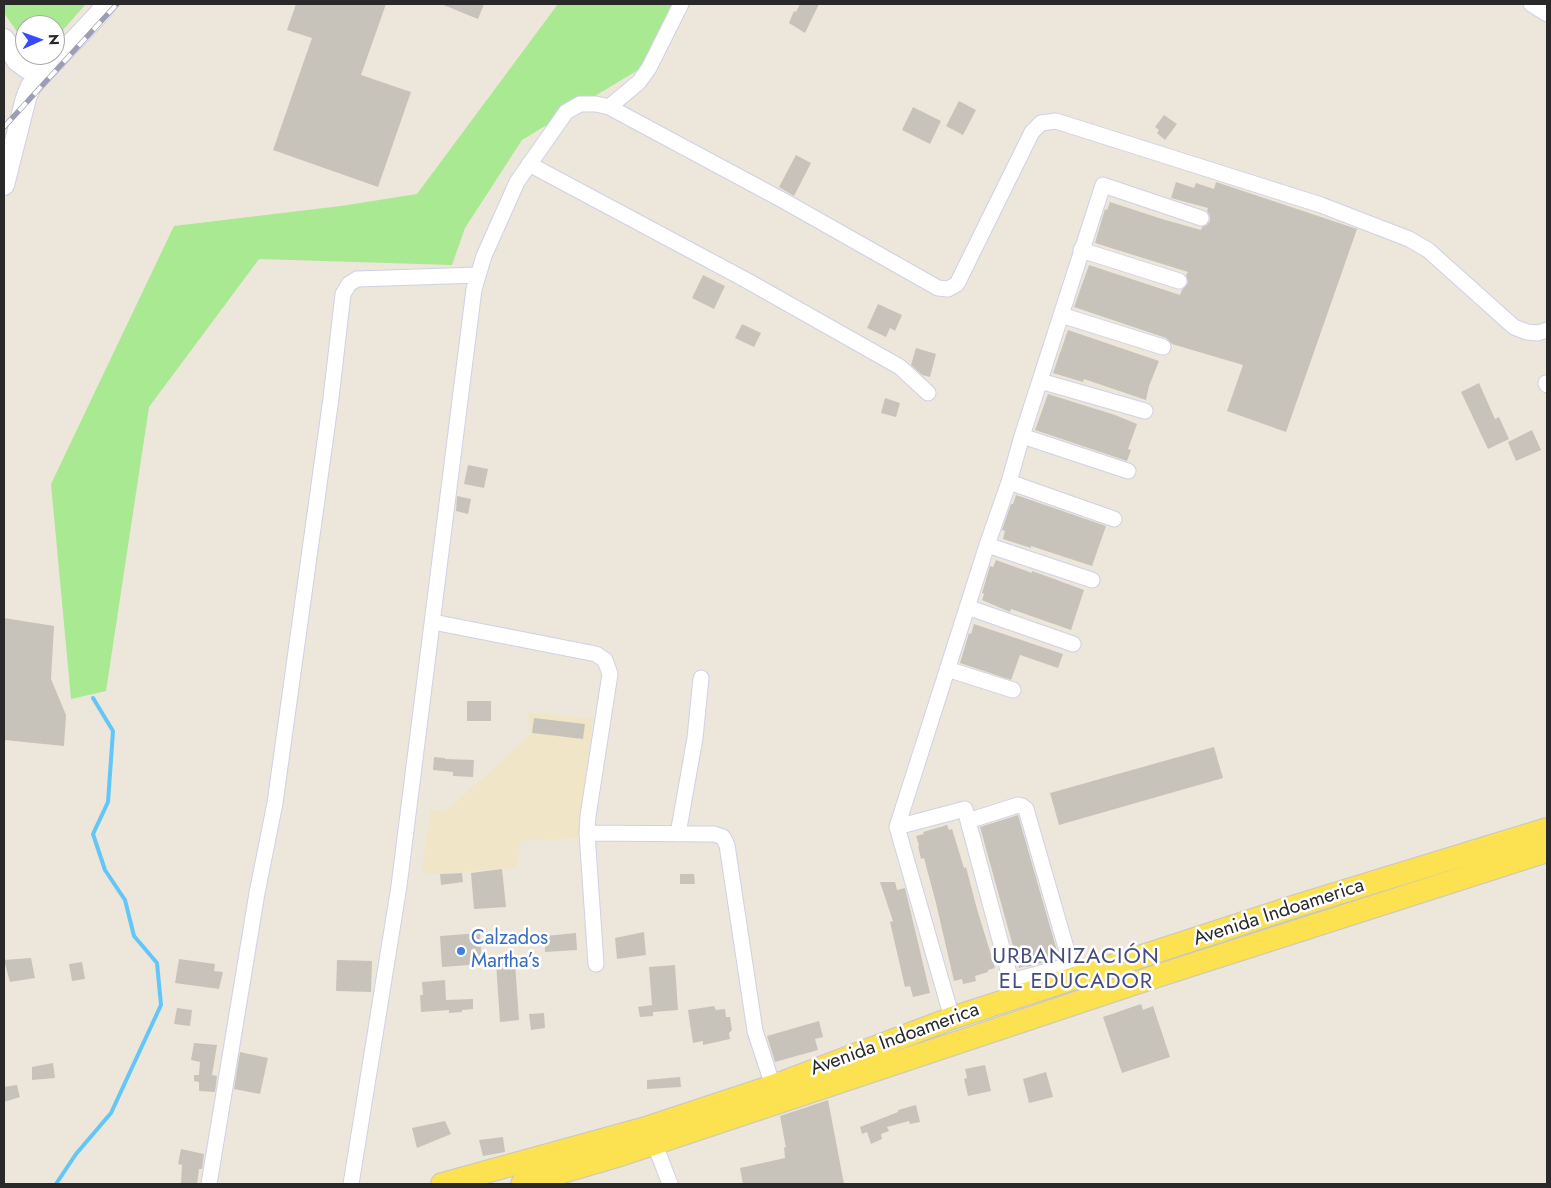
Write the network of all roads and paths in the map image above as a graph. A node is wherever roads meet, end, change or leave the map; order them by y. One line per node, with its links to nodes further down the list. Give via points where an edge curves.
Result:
1 (106, 4): 9 (street)
2 (681, 4): 11 (street, via 649,68 639,82)
3 (1530, 4): 4 (street)
4 (1547, 14)
5 (4, 39): 6 (street)
6 (15, 56)
7 (20, 65): 10 (street)
8 (22, 65): 9 (street, via 36,72)
9 (46, 70): 10 (street)
10 (31, 86): 13 (street)
11 (609, 107): 12 (street, via 580,104 566,112); 19 (street, via 938,288 948,289 957,284 1032,132 1041,122 1056,121 1322,205 1409,240 1428,250 1514,327 1538,333)
12 (529, 164): 16 (street, via 516,182); 22 (street, via 900,367)
13 (4, 185)
14 (1201, 218): 15 (street, via 1103,185)
15 (1082, 250): 17 (street); 18 (street)
16 (478, 275): 31 (street); 46 (street, via 357,279 343,294 332,398 275,803)
17 (1179, 281)
18 (1061, 315): 20 (street); 21 (street)
19 (1547, 330)
20 (1163, 348)
21 (1040, 381): 23 (street); 24 (street)
22 (928, 393)
23 (1145, 410)
24 (1022, 436): 25 (street); 26 (street)
25 (1128, 471)
26 (1009, 482): 27 (street); 28 (street)
27 (1114, 519)
28 (987, 545): 29 (street); 30 (street)
29 (1092, 580)
30 (967, 606): 32 (street); 33 (street)
31 (433, 622): 39 (street, via 596,654 605,660 610,674); 47 (street, via 399,886)
32 (1074, 644)
33 (947, 670): 35 (street); 37 (street)
34 (701, 678): 40 (street, via 695,738)
35 (1013, 690)
36 (968, 821): 36 (street, via 1011,981 1071,965 1026,809 1018,805); 37 (street, via 965,809)
37 (897, 827): 43 (street)
38 (1547, 829): 43 (main road, Avenida Indoamerica, via 1296,906)
39 (587, 833): 40 (street); 42 (street)
40 (678, 834): 44 (street, via 714,834 723,837 727,845 754,1031)
41 (1547, 851): 45 (main road, Avenida Indoamerica)
42 (596, 964)
43 (952, 1018): 44 (main road, Avenida Indoamerica)
44 (773, 1086): 45 (main road, Avenida Indoamerica)
45 (644, 1137): 48 (main road, Avenida Indoamerica); 49 (main road, Avenida Indoamerica); 50 (street)
46 (209, 1184)
47 (351, 1184)
48 (442, 1184)
49 (522, 1184)
50 (670, 1184)

